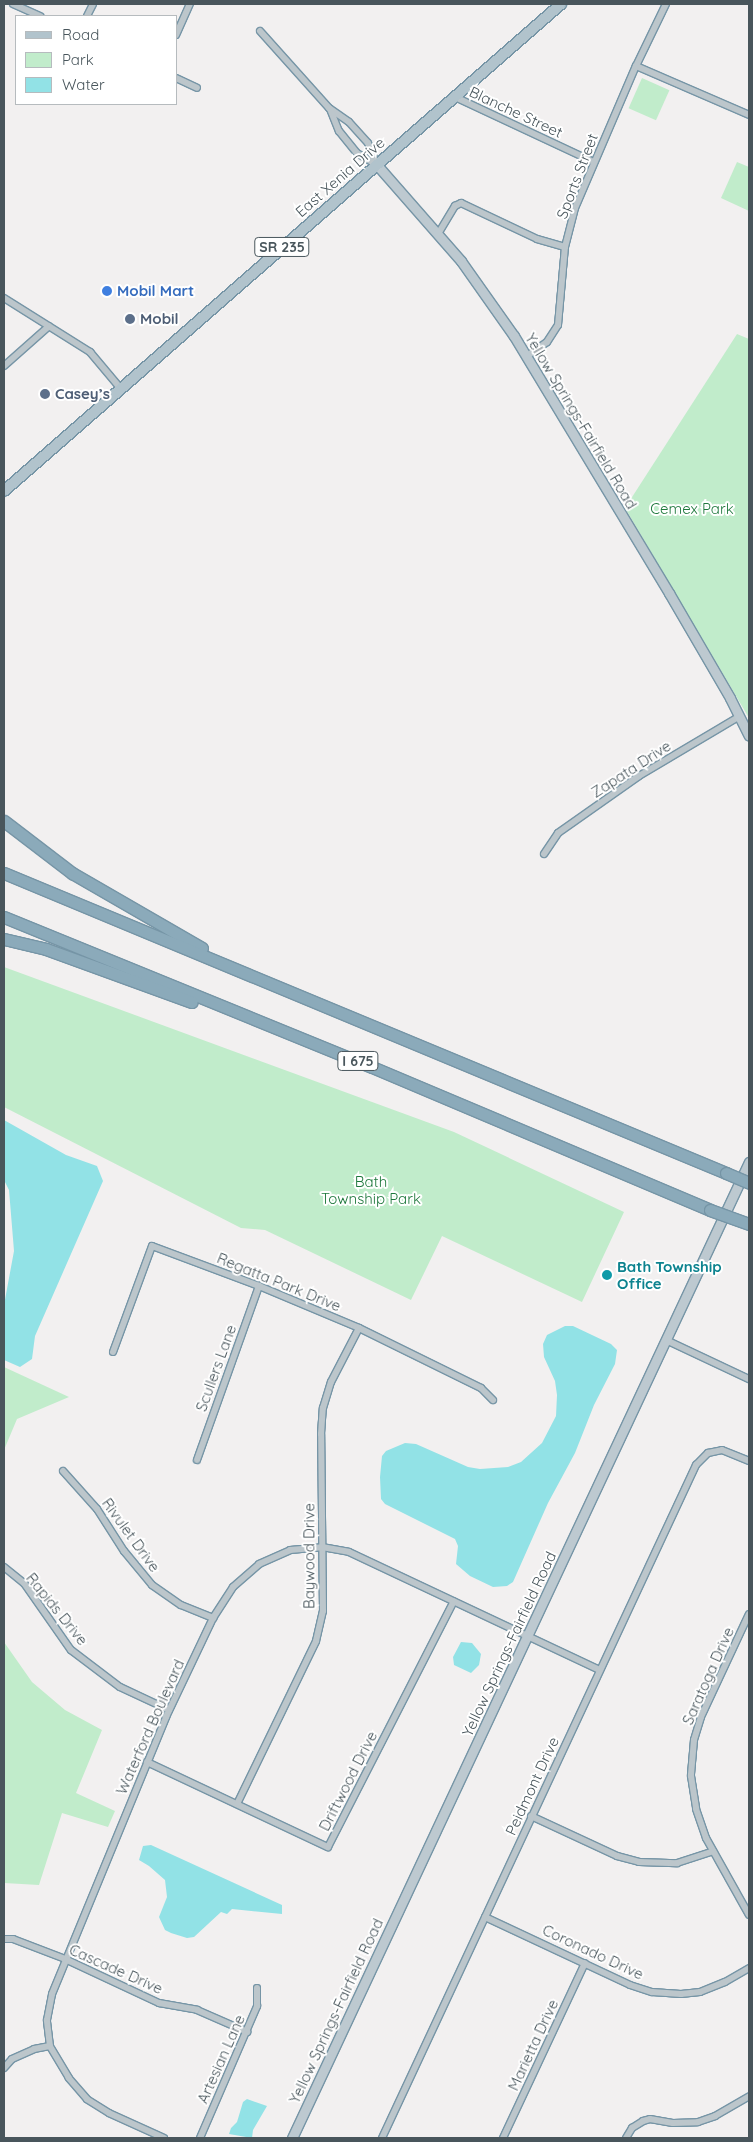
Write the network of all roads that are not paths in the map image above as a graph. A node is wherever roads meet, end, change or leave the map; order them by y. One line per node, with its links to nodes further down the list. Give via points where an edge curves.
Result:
1 (12, 4): 5 (street)
2 (190, 4): 6 (street)
3 (561, 4): 11 (main road, East Xenia Drive / SR 235)
4 (666, 4): 8 (street, Sports Street)
5 (38, 15)
6 (178, 31)
7 (260, 32): 12 (street)
8 (636, 66): 13 (street); 14 (street, Sports Street)
9 (178, 79): 10 (street)
10 (197, 88)
11 (455, 97): 14 (street, Blanche Street); 15 (main road, East Xenia Drive / SR 235)
12 (329, 108): 15 (street, via 368,143); 15 (street, via 339,131 358,153)
13 (749, 115)
14 (594, 162): 17 (street, Sports Street, via 575,208)
15 (377, 165): 16 (main road, Yellow Springs-Fairfield Road); 22 (main road, East Xenia Drive / SR 235)
16 (438, 234): 17 (street, via 455,206 461,203 537,239); 20 (main road, Yellow Springs-Fairfield Road, via 488,298)
17 (565, 247): 20 (street, Sports Street, via 558,325 546,342)
18 (4, 298): 19 (street)
19 (49, 326): 21 (street); 22 (street, via 90,352)
20 (526, 356): 24 (main road, Yellow Springs-Fairfield Road, via 670,593)
21 (4, 366)
22 (121, 389): 23 (main road, East Xenia Drive / SR 235)
23 (4, 491)
24 (740, 716): 25 (main road, Yellow Springs-Fairfield Road); 27 (street, Zapata Drive, via 640,776 558,833)
25 (749, 736)
26 (4, 821): 31 (highway, via 72,873 200,948)
27 (544, 854)
28 (4, 873): 31 (highway, I 675)
29 (4, 917): 32 (highway, I 675)
30 (4, 939): 32 (highway, via 46,949)
31 (282, 988): 34 (highway, I 675, bridge)
32 (372, 1067): 35 (highway, I 675, bridge)
33 (749, 1162): 38 (main road, Yellow Springs-Fairfield Road)
34 (749, 1182)
35 (749, 1224)
36 (260, 1286): 37 (street, Regatta Park Drive); 39 (street, Regatta Park Drive, via 152,1246); 42 (street, Scullers Lane)
37 (359, 1328): 41 (street, Regatta Park Drive, via 481,1388); 45 (street, Baywood Drive, via 331,1382 324,1408 321,1434)
38 (666, 1340): 40 (street); 50 (main road, Yellow Springs-Fairfield Road)
39 (113, 1352)
40 (749, 1379)
41 (493, 1400)
42 (197, 1460)
43 (749, 1461): 51 (street, Peidmont Drive, via 726,1451 714,1451 703,1456 696,1465)
44 (63, 1471): 49 (street, Rivulet Drive, via 97,1510 152,1585 181,1605)
45 (322, 1547): 47 (street, Waterford Boulevard, via 349,1552); 49 (street, Waterford Boulevard, via 290,1550 259,1564 233,1587); 54 (street, Baywood Drive, via 323,1611 316,1641)
46 (4, 1567): 52 (street, Rapids Drive, via 24,1583 71,1650 120,1687)
47 (454, 1601): 50 (street, Waterford Boulevard); 54 (street, Driftwood Drive, via 328,1847)
48 (749, 1614): 56 (street, Saratoga Drive, via 701,1717 694,1740 693,1793 700,1822)
49 (213, 1618): 52 (street, Waterford Boulevard)
50 (528, 1636): 51 (street, Waterford Boulevard); 70 (main road, Yellow Springs-Fairfield Road)
51 (600, 1670): 55 (street, Peidmont Drive)
52 (169, 1710): 53 (street, Waterford Boulevard)
53 (147, 1762): 54 (street, Driftwood Drive); 60 (street, Waterford Boulevard)
54 (238, 1804)
55 (532, 1816): 56 (street, via 617,1856 639,1862 677,1863); 58 (street, Peidmont Drive)
56 (713, 1850): 57 (street, Saratoga Drive)
57 (749, 1915)
58 (484, 1917): 61 (street, Coronado Drive); 71 (street, Peidmont Drive)
59 (4, 1939): 60 (street, Cascade Drive, via 13,1939)
60 (65, 1960): 64 (street, Cascade Drive, via 159,2003 197,2010); 65 (street, Waterford Boulevard, via 52,1994 47,2020)
61 (585, 1963): 62 (street, Coronado Drive, via 641,1989 671,1994 709,1989); 72 (street, Marietta Drive)
62 (749, 1968)
63 (257, 1988): 64 (street, Artesian Lane, via 257,2006)
64 (247, 2032): 69 (street, Artesian Lane)
65 (50, 2046): 66 (street, via 12,2059); 68 (street, Waterford Boulevard, via 68,2078 87,2099 109,2113)
66 (4, 2068)
67 (749, 2096): 73 (street, via 698,2122 643,2121 632,2128)
68 (164, 2138)
69 (200, 2138)
70 (292, 2138)
71 (382, 2138)
72 (503, 2138)
73 (626, 2138)

